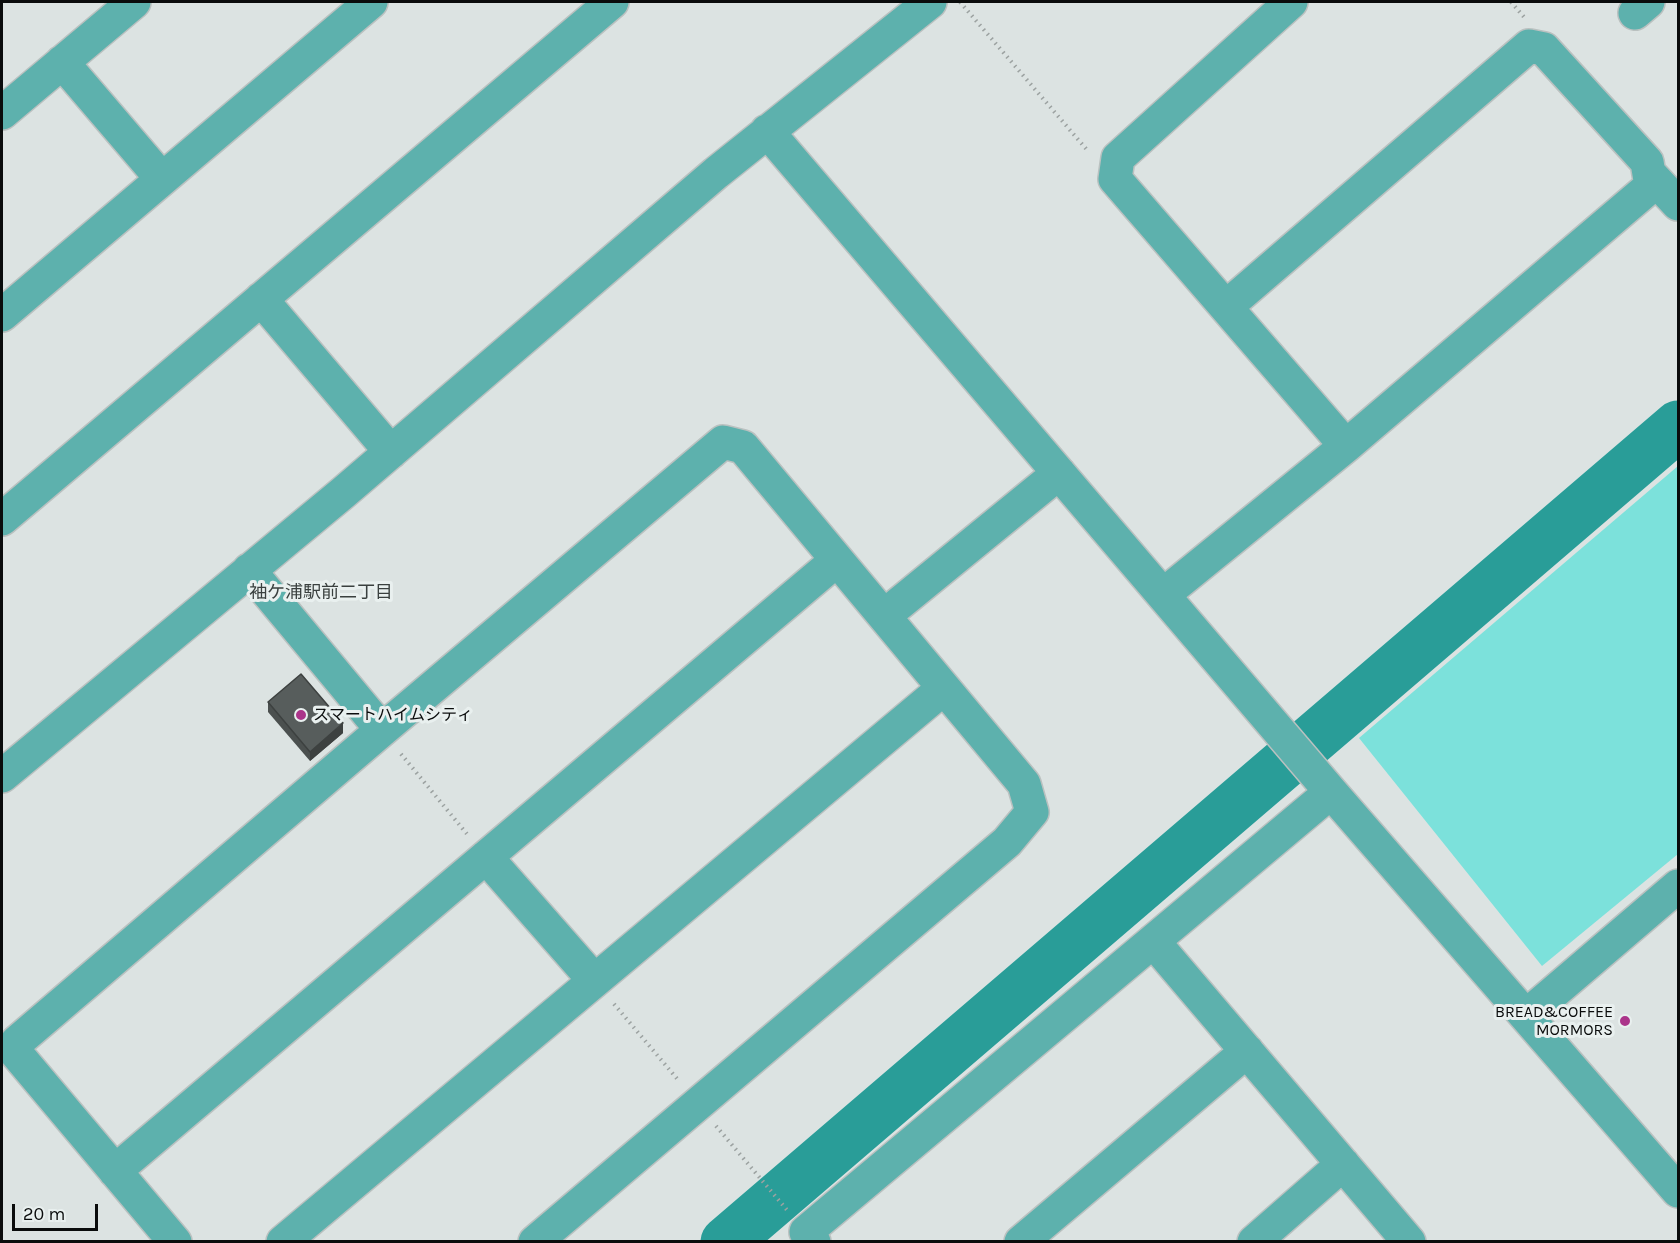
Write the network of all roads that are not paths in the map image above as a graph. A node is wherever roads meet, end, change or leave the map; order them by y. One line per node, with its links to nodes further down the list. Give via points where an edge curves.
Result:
1 (134, 2): 6 (street)
2 (370, 2): 10 (street)
3 (612, 2): 12 (street)
4 (930, 2): 8 (street)
5 (1291, 2): 13 (street, via 1118,158 1116,167 1115,179)
6 (62, 63): 7 (street); 10 (street)
7 (2, 113)
8 (767, 131): 16 (street); 17 (street)
9 (1648, 173): 11 (street); 13 (street, via 1647,162 1544,49 1529,46); 15 (street, via 1651,186)
10 (162, 179): 14 (street)
11 (1678, 204)
12 (261, 299): 16 (street); 18 (street)
13 (1226, 307): 15 (street)
14 (2, 315)
15 (1346, 446): 21 (street)
16 (391, 452): 20 (street)
17 (1059, 473): 21 (street); 22 (street)
18 (2, 519)
19 (837, 560): 22 (street); 24 (street, via 743,447 723,442); 27 (street)
20 (249, 570): 24 (street); 25 (street)
21 (1163, 595): 26 (street)
22 (884, 616): 23 (street)
23 (944, 688): 30 (street); 38 (street, via 1024,784 1032,812 1007,842)
24 (382, 730): 34 (street, via 18,1042 16,1053)
25 (2, 776)
26 (1331, 792): 29 (street); 31 (street)
27 (486, 857): 30 (street); 34 (street)
28 (1678, 886): 31 (street)
29 (1153, 941): 32 (street); 39 (street, via 806,1232)
30 (594, 980): 37 (street)
31 (1526, 1016): 35 (street)
32 (1247, 1051): 33 (street); 40 (street)
33 (1343, 1164): 41 (street); 42 (street)
34 (115, 1170): 36 (street)
35 (1678, 1191)
36 (175, 1242)
37 (283, 1242)
38 (535, 1242)
39 (814, 1242)
40 (1021, 1242)
41 (1254, 1242)
42 (1409, 1242)

